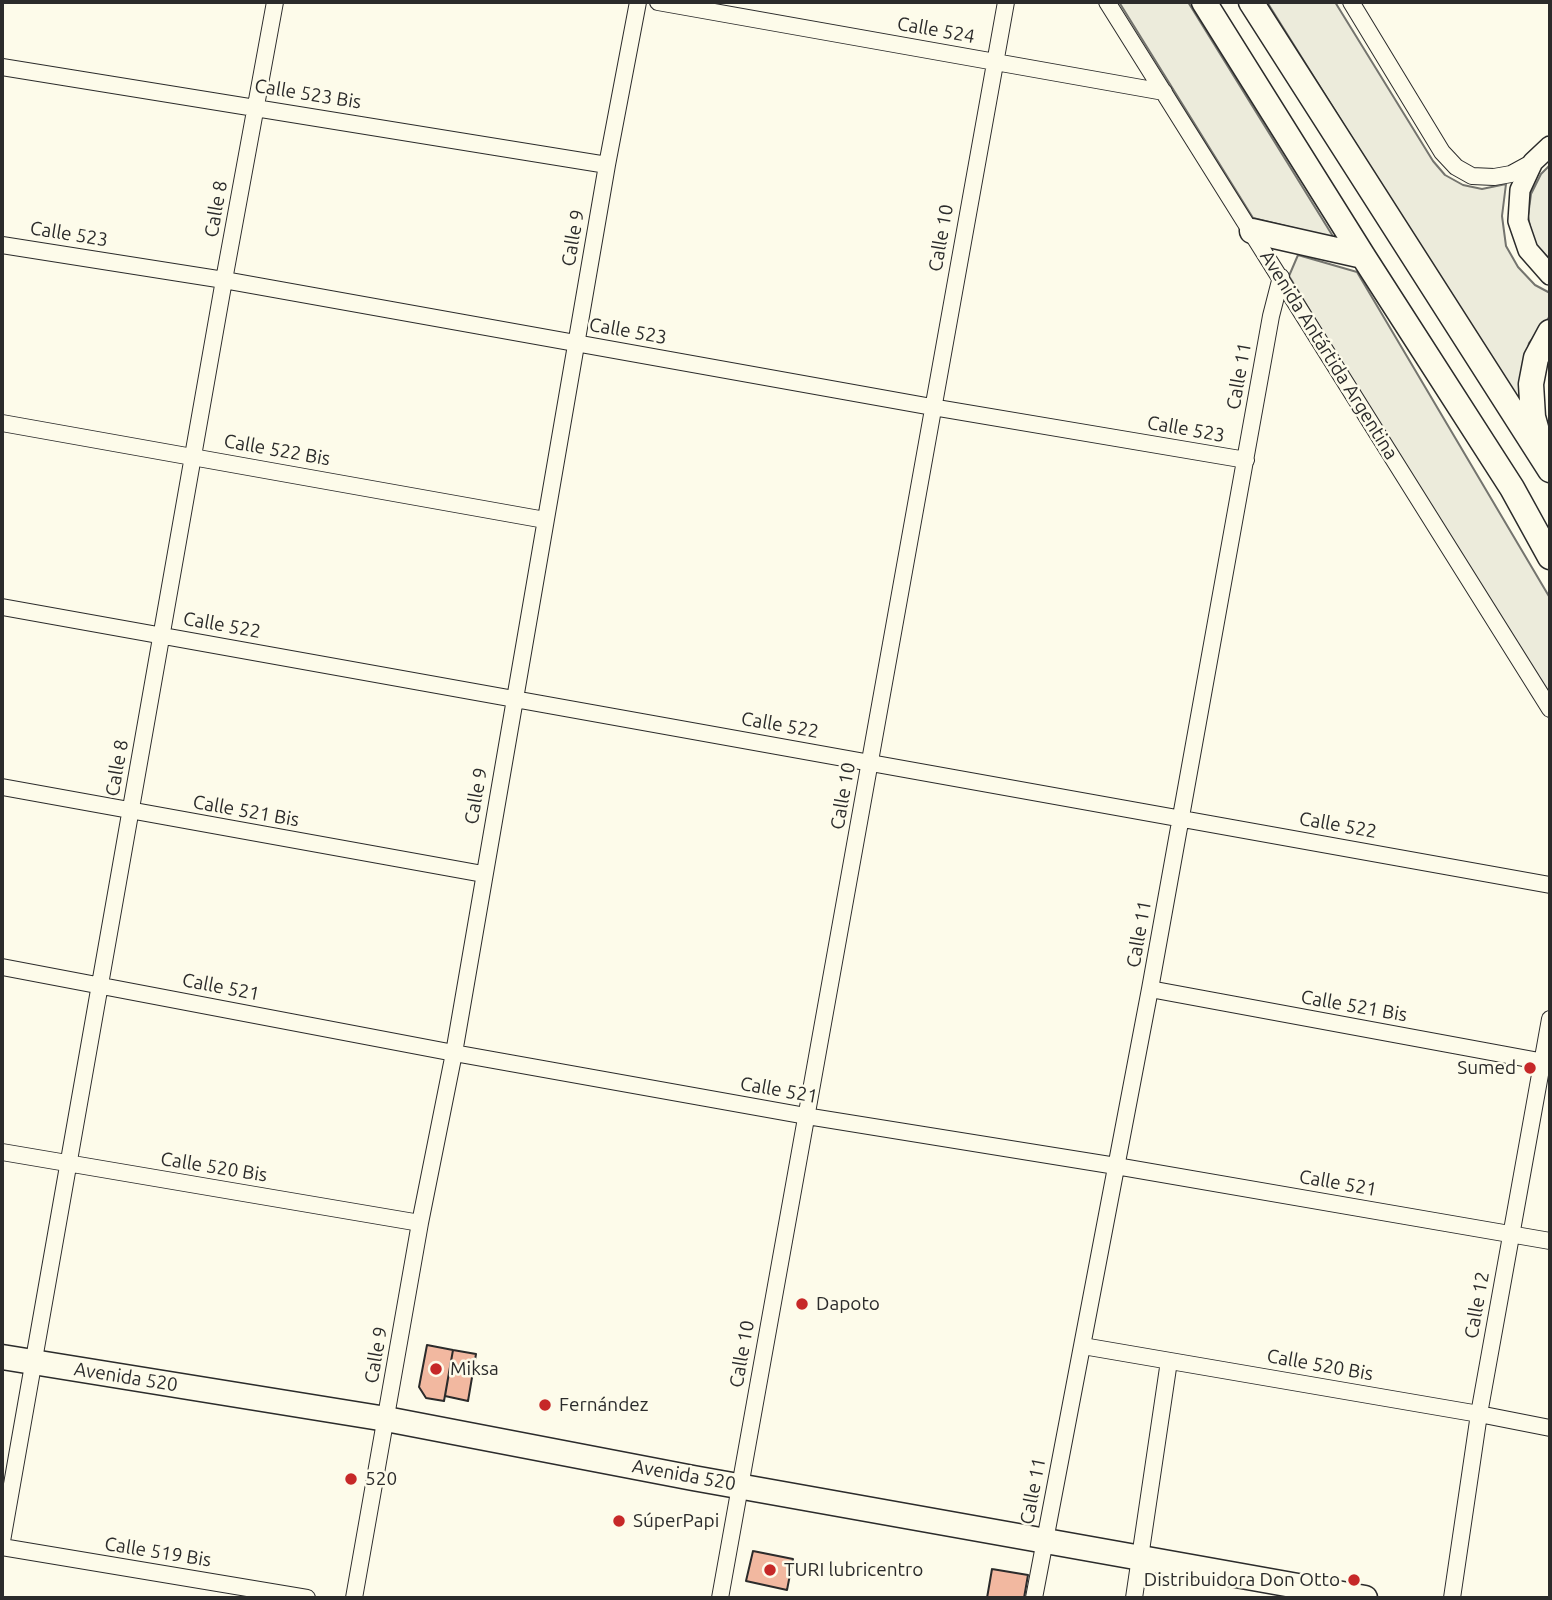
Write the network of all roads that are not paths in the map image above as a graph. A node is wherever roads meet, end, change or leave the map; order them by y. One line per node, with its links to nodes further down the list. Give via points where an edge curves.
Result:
1 (275, 2): 12 (street, Calle 8)
2 (639, 2): 15 (street, Calle 9)
3 (658, 2): 9 (street, Calle 524)
4 (1006, 2): 9 (street, Calle 10)
5 (1107, 2): 11 (street, Avenida Antártida Argentina)
6 (1204, 2): 18 (main road)
7 (1251, 2): 28 (main road)
8 (1351, 2): 14 (street, via 1455,167 1472,176 1494,177)
9 (995, 62): 11 (street, Calle 524); 24 (street, Calle 10)
10 (2, 67): 12 (street, Calle 523 Bis)
11 (1164, 92): 16 (street, Avenida Antártida Argentina)
12 (256, 107): 15 (street, Calle 523 Bis); 21 (street, Calle 8)
13 (1550, 146): 14 (street)
14 (1534, 162): 19 (street, via 1520,190 1518,221 1528,250)
15 (607, 165): 23 (street, Calle 9)
16 (1252, 231): 18 (main road); 20 (street, Avenida Antártida Argentina)
17 (2, 245): 21 (street, Calle 523)
18 (1363, 256): 30 (main road, via 1512,488)
19 (1550, 275)
20 (1281, 277): 27 (street, Calle 11); 34 (street, Avenida Antártida Argentina)
21 (224, 280): 23 (street, Calle 523); 26 (street, Calle 8)
22 (1550, 332): 28 (main road, via 1536,358 1531,400)
23 (576, 343): 24 (street, Calle 523); 29 (street, Calle 9)
24 (932, 407): 27 (street, Calle 523); 35 (street, Calle 10)
25 (2, 424): 26 (street, Calle 522 Bis)
26 (194, 456): 29 (street, Calle 522 Bis); 32 (street, Calle 8)
27 (1246, 460): 38 (street, Calle 11)
28 (1550, 467)
29 (545, 520): 33 (street, Calle 9)
30 (1550, 557)
31 (2, 607): 32 (street, Calle 522)
32 (162, 636): 33 (street, Calle 522); 37 (street, Calle 8)
33 (515, 699): 35 (street, Calle 522); 39 (street, Calle 9)
34 (1550, 709)
35 (870, 763): 38 (street, Calle 522); 47 (street, Calle 10)
36 (2, 787): 37 (street, Calle 521 Bis)
37 (130, 812): 39 (street, Calle 521 Bis); 42 (street, Calle 8)
38 (1181, 818): 40 (street, Calle 522); 43 (street, Calle 11)
39 (483, 874): 45 (street, Calle 9)
40 (1550, 885)
41 (2, 967): 42 (street, Calle 521)
42 (99, 985): 45 (street, Calle 521); 49 (street, Calle 8)
43 (1150, 989): 46 (street, Calle 521 Bis); 50 (street, Calle 11)
44 (1550, 1019): 46 (street, Calle 12)
45 (454, 1053): 47 (street, Calle 521); 51 (street, Calle 9)
46 (1546, 1062): 52 (street, Calle 12)
47 (806, 1116): 50 (street, Calle 521); 61 (street, Calle 10)
48 (2, 1152): 49 (street, Calle 520 Bis)
49 (68, 1164): 51 (street, Calle 520 Bis); 57 (street, Calle 8)
50 (1116, 1166): 52 (street, Calle 521); 54 (street, Calle 11)
51 (420, 1223): 59 (street, Calle 9)
52 (1510, 1234): 53 (street, Calle 521); 58 (street, Calle 12)
53 (1550, 1241)
54 (1083, 1346): 56 (street, Calle 520 Bis); 63 (street, Calle 11)
55 (2, 1357): 57 (main road, Avenida 520)
56 (1169, 1361): 58 (street, Calle 520 Bis); 65 (street)
57 (32, 1363): 59 (main road, Avenida 520); 62 (street, Calle 8)
58 (1479, 1414): 60 (street, Calle 520 Bis); 72 (street, Calle 12)
59 (386, 1419): 61 (main road, Avenida 520); 67 (street, Calle 9)
60 (1550, 1428)
61 (740, 1485): 63 (main road, Avenida 520); 68 (street, Calle 10)
62 (2, 1541)
63 (1044, 1542): 65 (main road, Avenida 520); 69 (street, Calle 11)
64 (2, 1547): 66 (street, Calle 519 Bis)
65 (1141, 1560): 70 (street); 71 (main road, Avenida 520)
66 (307, 1598)
67 (354, 1598)
68 (720, 1598)
69 (1034, 1598)
70 (1133, 1598)
71 (1365, 1598)
72 (1452, 1598)

